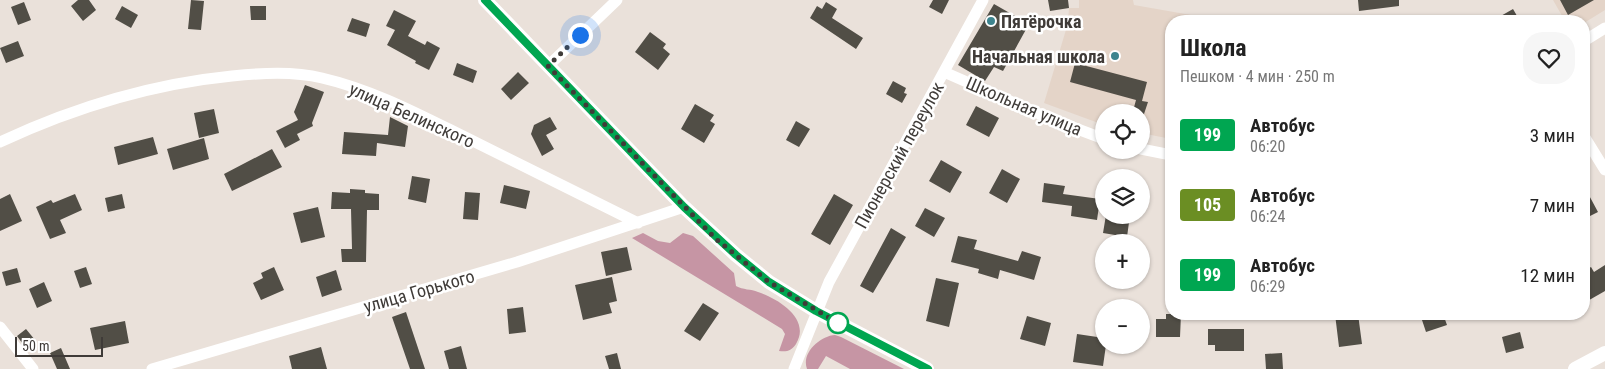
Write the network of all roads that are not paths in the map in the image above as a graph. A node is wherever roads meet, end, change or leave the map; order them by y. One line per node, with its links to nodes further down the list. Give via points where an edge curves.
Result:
1 (485, 0): 6 (street)
2 (617, 0): 6 (street)
3 (983, 0): 7 (street, Пионерский переулок)
4 (1605, 28): 5 (street)
5 (1590, 37)
6 (548, 66): 14 (street)
7 (944, 72): 8 (street, Школьная улица); 16 (street, Пионерский переулок)
8 (1095, 136)
9 (0, 142): 15 (street, улица Белинского, via 98,103 152,88 239,75 322,77 406,108)
10 (1590, 146): 13 (street)
11 (1150, 151): 12 (street)
12 (1165, 154)
13 (1605, 170)
14 (684, 207): 15 (street, улица Горького); 16 (street, via 769,282)
15 (638, 223): 20 (street, улица Горького, via 517,262)
16 (816, 311): 21 (street, Пионерский переулок); 22 (street)
17 (0, 327): 19 (street)
18 (1605, 353): 23 (street)
19 (32, 369)
20 (152, 369)
21 (794, 369)
22 (928, 369)
23 (1575, 369)

